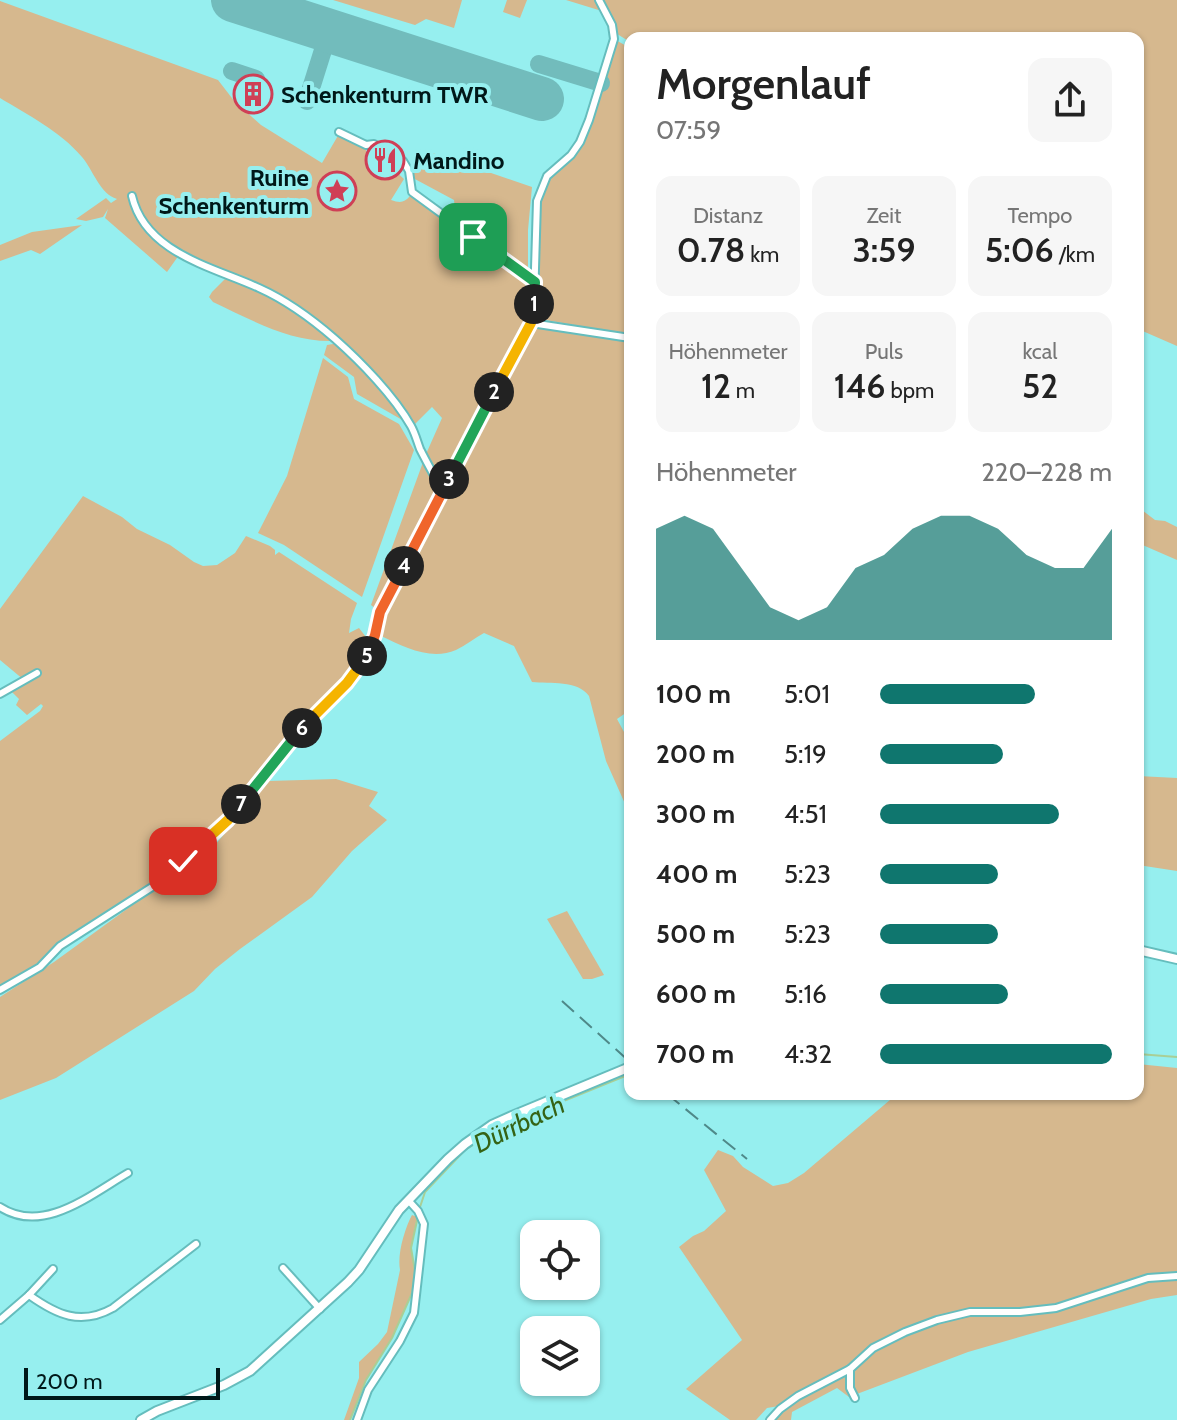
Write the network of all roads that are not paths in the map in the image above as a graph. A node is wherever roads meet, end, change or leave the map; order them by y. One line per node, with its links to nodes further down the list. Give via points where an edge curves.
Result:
1 (599, 0): 4 (street, via 614,39 580,142 547,176 537,201)
2 (339, 132): 4 (street, via 403,161 412,192)
3 (132, 196): 7 (street, via 142,223 179,255 282,299 336,340 399,408)
4 (535, 282): 5 (street)
5 (531, 323): 6 (street); 7 (street)
6 (624, 337)
7 (443, 492): 12 (street, via 380,612 358,670 296,733 228,820 163,880)
8 (37, 673): 9 (street)
9 (0, 694)
10 (1144, 951): 11 (street)
11 (1177, 959)
12 (0, 990)
13 (624, 1069): 15 (street, via 492,1125)
14 (128, 1173): 16 (street, via 46,1216 22,1217)
15 (408, 1200): 22 (street, via 359,1270); 27 (street, via 424,1224 414,1313 368,1390)
16 (0, 1207)
17 (196, 1244): 21 (street, via 101,1315 64,1315)
18 (283, 1268): 22 (street)
19 (53, 1269): 21 (street)
20 (1177, 1276): 24 (street, via 1148,1278 1056,1308 953,1315 873,1348)
21 (29, 1295): 23 (street)
22 (320, 1309): 26 (street, via 250,1371)
23 (0, 1320)
24 (850, 1369): 25 (street); 28 (street, via 798,1396)
25 (855, 1398)
26 (141, 1420)
27 (357, 1420)
28 (770, 1420)

